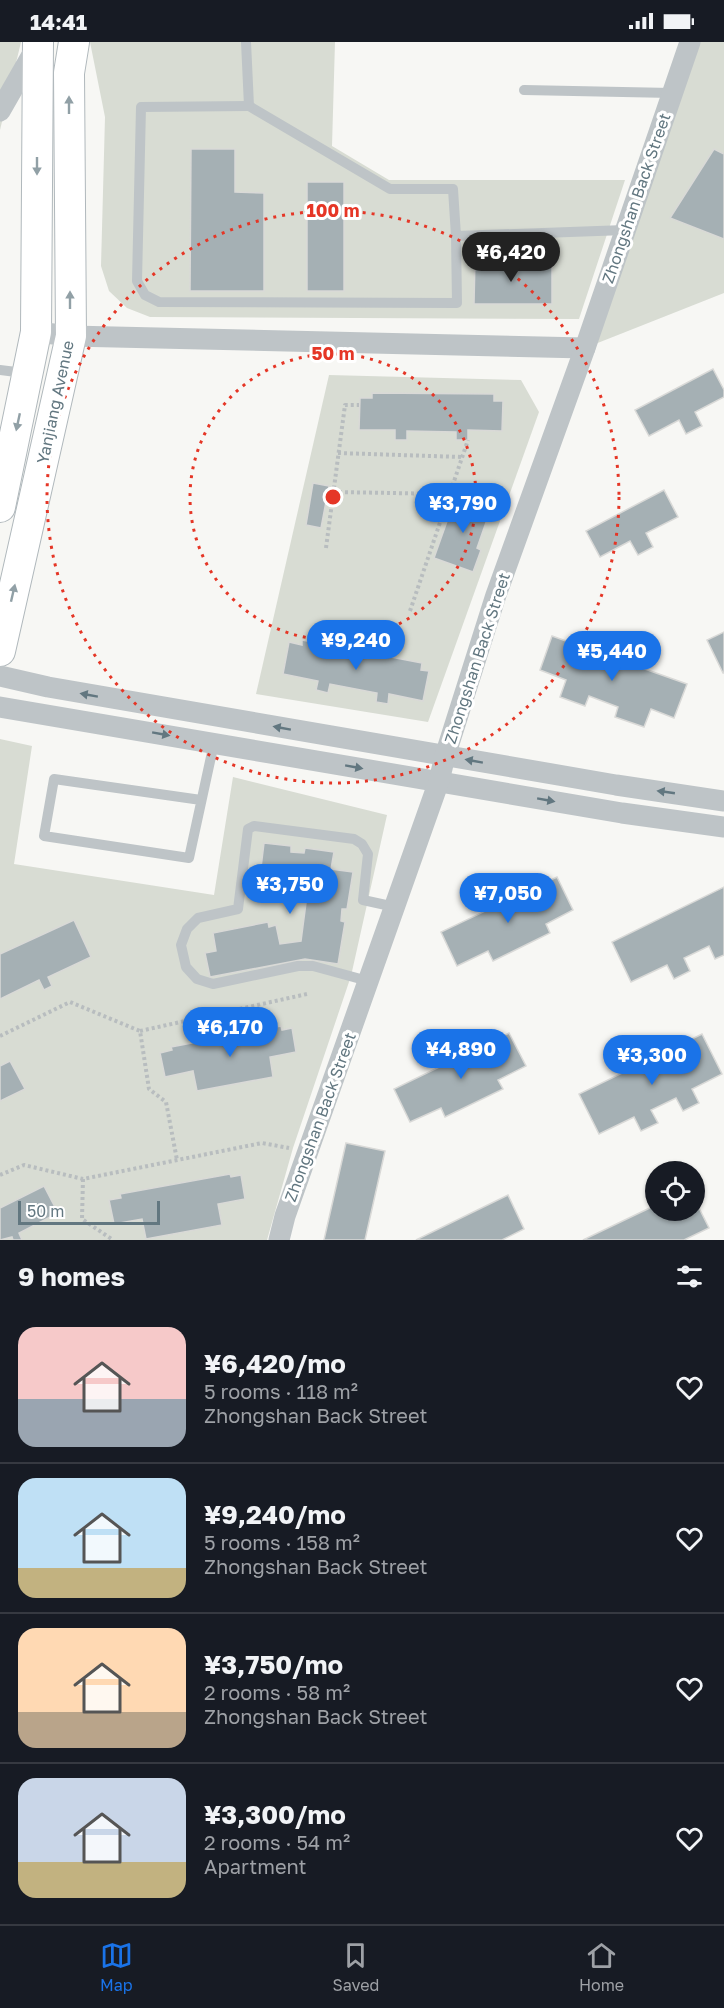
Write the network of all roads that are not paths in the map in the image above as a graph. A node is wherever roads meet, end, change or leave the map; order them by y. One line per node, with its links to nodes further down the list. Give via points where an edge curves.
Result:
1 (76, 42): 4 (main road); 12 (main road, Yanjiang Avenue, one-way to 1, via 69,74)
2 (246, 42): 7 (lane)
3 (690, 42): 6 (street, Zhongshan Back Street)
4 (38, 43): 8 (street); 11 (main road, Yanjiang Avenue, one-way to 11)
5 (524, 90): 6 (lane)
6 (672, 93): 9 (street, Zhongshan Back Street)
7 (249, 106): 10 (lane, via 390,189 453,189); 10 (lane, via 141,107 137,281 145,295 159,302 457,303)
8 (0, 111)
9 (625, 230): 10 (lane); 13 (street, Zhongshan Back Street)
10 (456, 236)
11 (36, 332): 12 (street); 14 (main road, Yanjiang Avenue)
12 (70, 336): 13 (street); 16 (main road, Yanjiang Avenue, one-way to 12)
13 (585, 348): 20 (street, Zhongshan Back Street, via 496,595)
14 (14, 372): 15 (main road, Yanjiang Avenue, one-way to 15)
15 (0, 507)
16 (0, 651)
17 (0, 676): 20 (street, one-way to 17)
18 (0, 707): 19 (street, one-way to 19)
19 (214, 743): 21 (street, one-way to 21); 22 (lane)
20 (445, 756): 21 (street, Zhongshan Back Street); 23 (street, one-way to 20)
21 (439, 781): 24 (street, one-way to 24); 25 (street, Zhongshan Back Street)
22 (201, 800): 22 (lane, via 189,858 44,836 54,779)
23 (724, 801)
24 (724, 827)
25 (395, 907): 26 (street, Zhongshan Back Street); 26 (lane, via 363,900 368,854 354,839 254,826 248,829 238,909 198,918 187,929 180,945 186,967 197,979 213,984 298,966 313,966)
26 (368, 981): 27 (street, Zhongshan Back Street)
27 (279, 1240)

